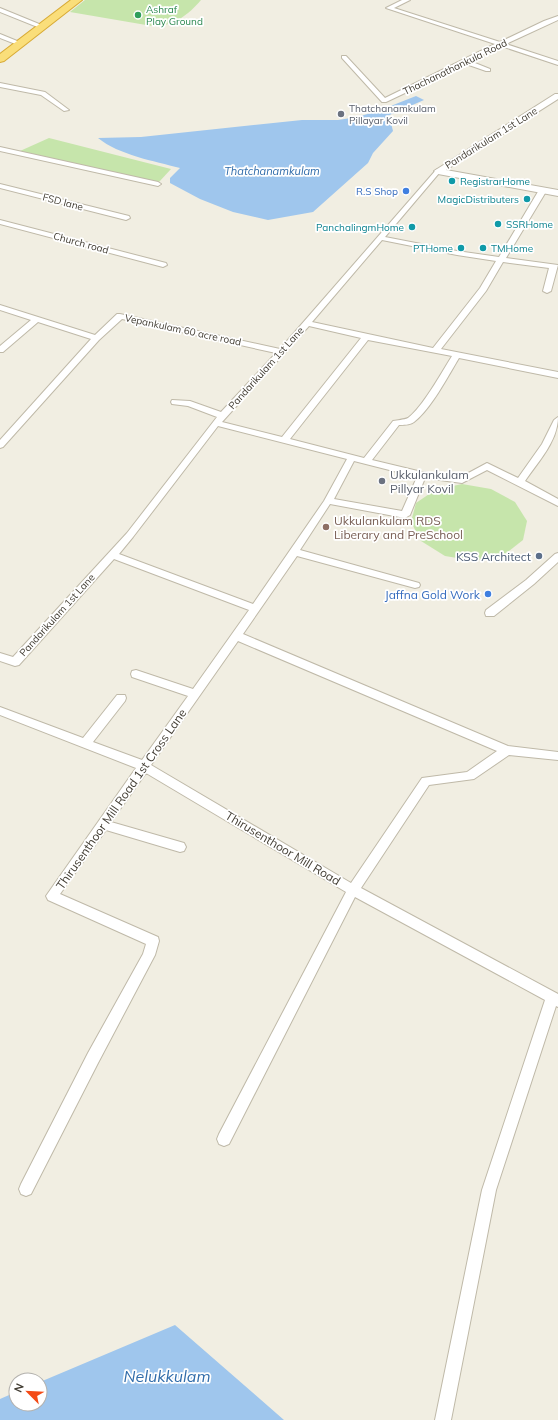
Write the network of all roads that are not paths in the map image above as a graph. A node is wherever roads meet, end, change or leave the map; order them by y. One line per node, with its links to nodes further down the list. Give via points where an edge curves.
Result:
1 (77, 0): 5 (highway)
2 (408, 0): 8 (street, via 389,8)
3 (0, 10): 5 (street)
4 (558, 18): 8 (street, Thachanathankula Road)
5 (42, 27): 7 (highway)
6 (0, 36): 7 (street)
7 (20, 44): 10 (highway)
8 (501, 45): 11 (street, Thachanathankula Road); 12 (street)
9 (344, 57): 11 (street, Thachanathankula Road, via 384,101)
10 (0, 59)
11 (467, 62): 13 (street)
12 (558, 63)
13 (488, 70)
14 (0, 85): 16 (street, via 43,93)
15 (558, 96): 18 (street, Pandarikulam 1st Lane)
16 (66, 110)
17 (0, 148): 19 (street)
18 (438, 170): 21 (street); 25 (street, Pandarikulam 1st Lane)
19 (158, 184)
20 (0, 186): 23 (street, FSD lane)
21 (543, 190): 22 (street); 26 (street)
22 (558, 193)
23 (126, 218)
24 (0, 222): 27 (street, Church road)
25 (381, 238): 26 (street); 32 (street, Pandarikulam 1st Lane)
26 (501, 260): 28 (street); 36 (street, via 483,289)
27 (163, 265)
28 (556, 267): 29 (street)
29 (547, 291)
30 (1, 308): 31 (street)
31 (37, 319): 34 (street); 35 (street)
32 (307, 322): 33 (street); 37 (street, Pandarikulam 1st Lane)
33 (366, 337): 36 (street); 43 (street)
34 (96, 338): 37 (street, Vepankulam 60 acre road, via 120,316); 44 (street)
35 (0, 350)
36 (436, 350): 38 (street)
37 (282, 352): 41 (street, Pandarikulam 1st Lane)
38 (457, 355): 39 (street); 46 (street, via 437,388 416,415 410,421 396,422)
39 (558, 375)
40 (174, 402): 41 (street, via 190,404)
41 (220, 420): 43 (street); 52 (street, Pandarikulam 1st Lane)
42 (558, 420): 48 (street, via 546,444)
43 (284, 441): 45 (street)
44 (0, 445)
45 (352, 458): 46 (street); 49 (street, Thirusenthoor Mill Road 1st Cross Lane)
46 (366, 461): 47 (street)
47 (422, 475): 48 (street, via 462,480 487,466); 49 (street, via 405,515)
48 (520, 482): 50 (street)
49 (328, 501): 51 (street, Thirusenthoor Mill Road 1st Cross Lane)
50 (558, 503)
51 (294, 552): 54 (street); 55 (street, Thirusenthoor Mill Road 1st Cross Lane)
52 (112, 555): 55 (street); 58 (street, Pandarikulam 1st Lane, via 15,662)
53 (558, 556): 56 (street)
54 (415, 586)
55 (255, 609): 57 (street, Thirusenthoor Mill Road 1st Cross Lane)
56 (490, 613)
57 (237, 636): 60 (street, Thirusenthoor Mill Road 1st Cross Lane); 64 (street)
58 (0, 658)
59 (136, 674): 60 (street)
60 (195, 694): 66 (street, Thirusenthoor Mill Road 1st Cross Lane)
61 (121, 698): 63 (street)
62 (0, 711): 63 (street, Thirusenthoor Mill Road)
63 (86, 744): 66 (street, Thirusenthoor Mill Road)
64 (507, 750): 65 (street); 69 (street, via 470,776 426,780)
65 (558, 756)
66 (144, 766): 67 (street, Thirusenthoor Mill Road 1st Cross Lane); 69 (street, Thirusenthoor Mill Road)
67 (103, 824): 68 (street); 72 (street, Thirusenthoor Mill Road 1st Cross Lane, via 52,896 153,941 149,955)
68 (180, 848)
69 (353, 890): 70 (street, Thirusenthoor Mill Road); 71 (street)
70 (555, 1000): 73 (street, via 489,1190)
71 (224, 1139)
72 (26, 1189)
73 (443, 1420)

